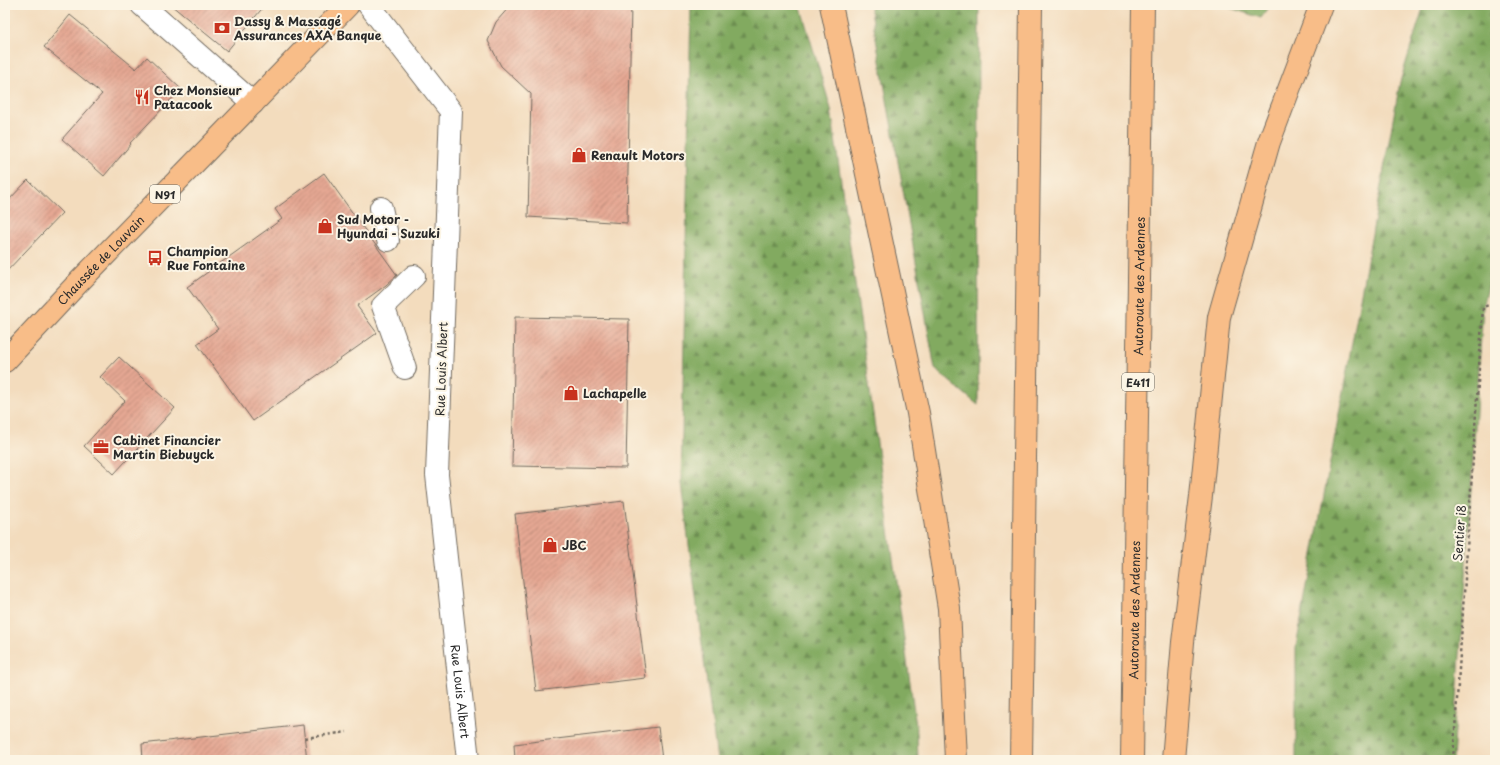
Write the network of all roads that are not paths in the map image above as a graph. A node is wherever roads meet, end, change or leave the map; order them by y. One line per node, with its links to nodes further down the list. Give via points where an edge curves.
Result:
1 (142, 5): 8 (street)
2 (348, 5): 8 (main road, Chaussée de Louvain / N91)
3 (369, 5): 14 (street, Rue Louis Albert, via 451,111 437,475)
4 (831, 5): 15 (main road, via 918,413 949,608)
5 (1031, 5): 16 (main road)
6 (1143, 5): 17 (main road, Autoroute des Ardennes / E411)
7 (1321, 5): 18 (main road, via 1269,142 1219,317 1183,642)
8 (253, 104): 12 (main road, Chaussée de Louvain / N91, via 76,285)
9 (381, 208): 10 (street)
10 (388, 240)
11 (414, 276): 13 (street, via 383,306)
12 (5, 362)
13 (405, 368)
14 (468, 760)
15 (956, 760)
16 (1021, 760)
17 (1132, 760)
18 (1173, 760)

